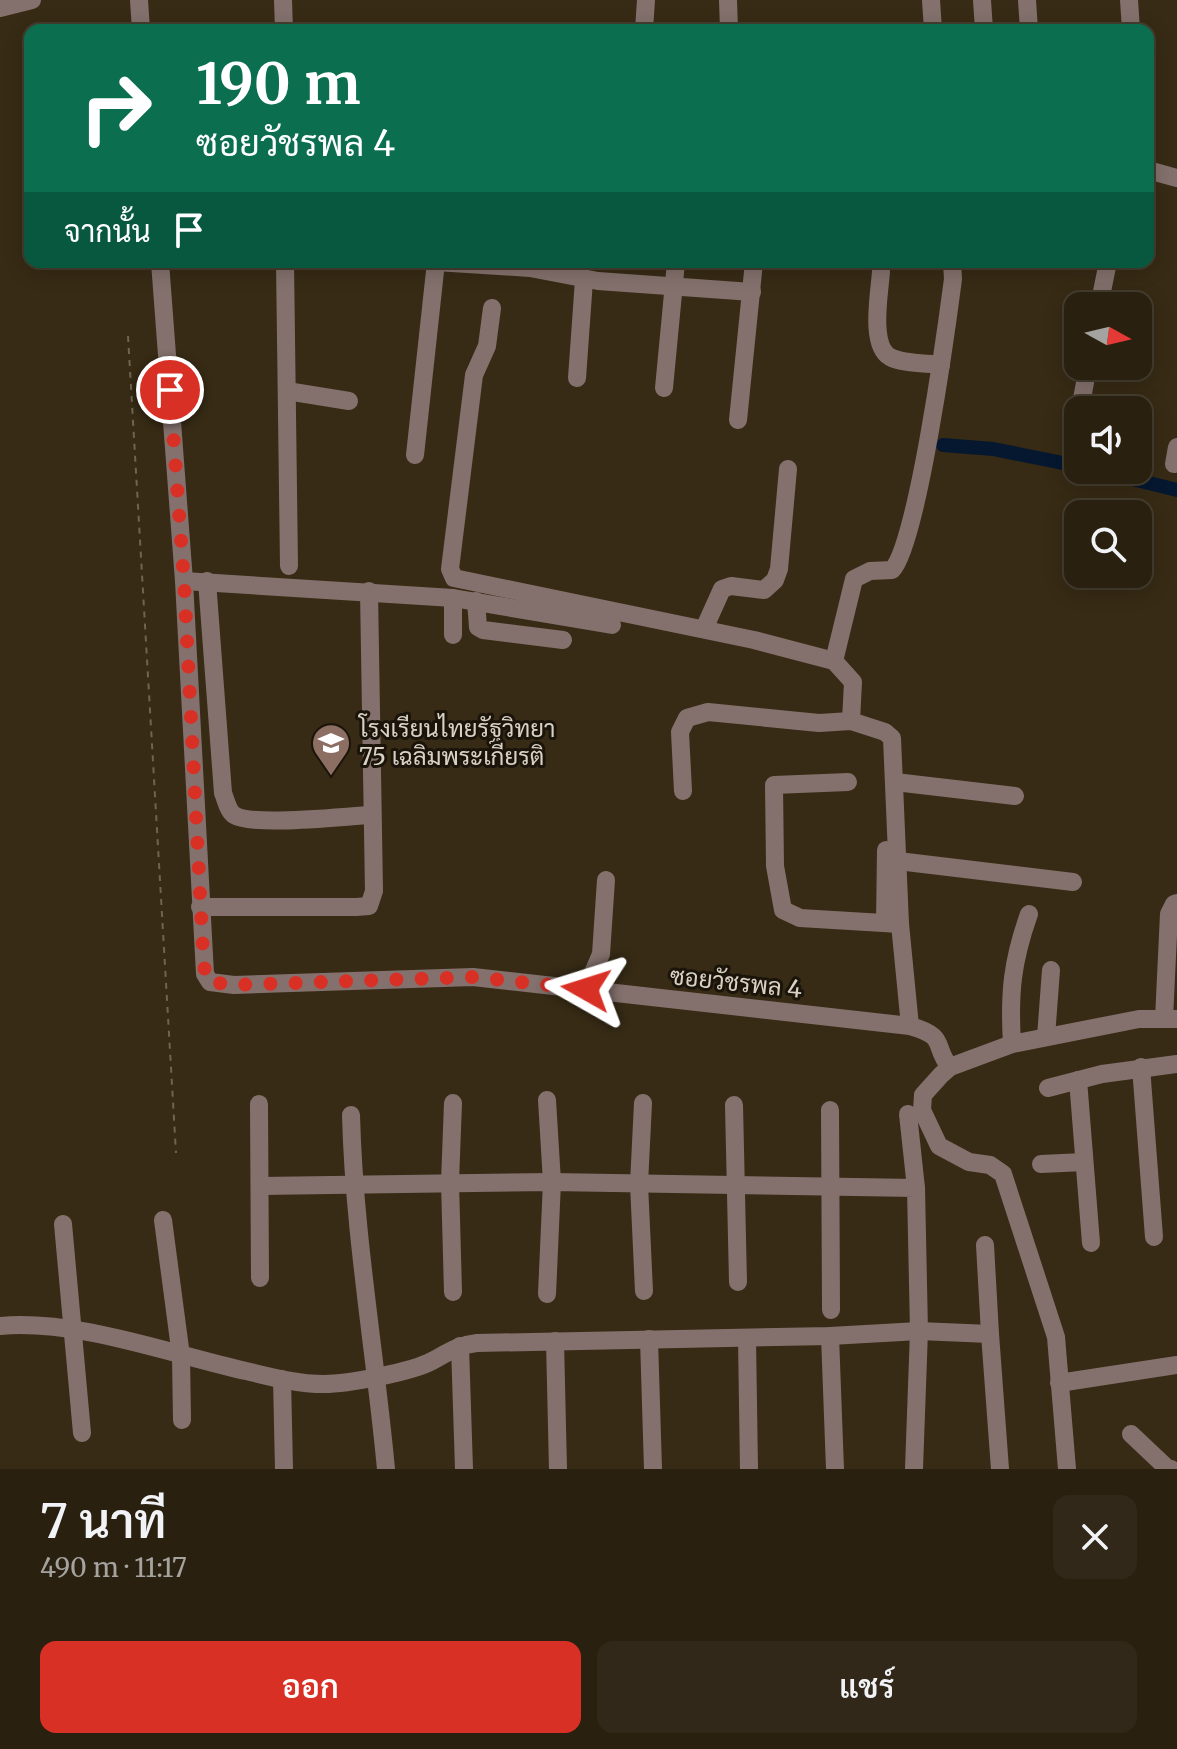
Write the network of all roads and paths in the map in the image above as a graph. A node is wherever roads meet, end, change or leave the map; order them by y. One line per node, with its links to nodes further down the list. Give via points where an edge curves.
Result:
1 (32, 0): 10 (street)
2 (139, 0): 11 (street)
3 (283, 0): 12 (street)
4 (646, 0): 13 (street)
5 (728, 0): 14 (street)
6 (931, 0): 15 (street)
7 (982, 0): 16 (street)
8 (1027, 0): 17 (street)
9 (1129, 0): 18 (street)
10 (0, 8)
11 (141, 24)
12 (284, 24)
13 (644, 24)
14 (729, 24)
15 (933, 24)
16 (984, 24)
17 (1029, 24)
18 (1131, 24)
19 (1154, 172): 20 (street)
20 (1177, 178)
21 (160, 268): 46 (street, ซอยวัชรพล 4)
22 (285, 268): 40 (street)
23 (435, 268): 43 (street)
24 (542, 268): 31 (street)
25 (597, 268): 31 (street)
26 (676, 268): 32 (street)
27 (754, 268): 33 (street)
28 (952, 268): 37 (street)
29 (1107, 268): 34 (street)
30 (881, 271): 37 (street, via 877,326 884,352 892,358)
31 (591, 280): 32 (street); 38 (street)
32 (674, 286): 33 (street); 39 (street)
33 (752, 292): 42 (street)
34 (1102, 292)
35 (492, 308): 52 (street, via 487,346 474,375 450,574 458,581)
36 (128, 336): 89 (path)
37 (941, 365): 55 (street, via 898,564 854,579)
38 (577, 378)
39 (664, 388)
40 (287, 391): 41 (street); 45 (street)
41 (349, 401)
42 (738, 420)
43 (415, 455)
44 (788, 469): 52 (street, via 775,580 764,590 722,589)
45 (289, 566)
46 (184, 581): 47 (street); 67 (street, ซอยวัชรพล 4)
47 (207, 581): 48 (street); 61 (street, via 223,793 230,810 259,821)
48 (369, 591): 49 (street); 61 (street)
49 (453, 598): 50 (street); 53 (street)
50 (476, 601): 51 (street); 54 (street, via 476,621 483,630)
51 (612, 625)
52 (704, 629): 55 (street)
53 (453, 635)
54 (563, 640)
55 (834, 661): 56 (street, via 853,682)
56 (851, 721): 58 (street, via 892,738); 59 (street, via 819,723 708,712 687,718 680,732)
57 (848, 782): 69 (street, via 774,785 775,866 783,910 800,918)
58 (895, 782): 60 (street); 63 (street)
59 (683, 791)
60 (1015, 796)
61 (371, 815): 67 (street, via 374,891 369,906)
62 (886, 833): 69 (street)
63 (898, 861): 65 (street); 69 (street)
64 (606, 880): 71 (street, via 601,954)
65 (1073, 882)
66 (1177, 903): 72 (street, via 1169,914)
67 (200, 907): 71 (street, ซอยวัชรพล 4, via 205,974 219,985 473,977)
68 (1029, 914): 75 (street, via 1015,953 1009,1004)
69 (892, 923): 73 (street)
70 (1051, 970): 74 (street)
71 (586, 989): 73 (street, ซอยวัชรพล 4)
72 (1170, 1019): 74 (street, via 1139,1019)
73 (910, 1026): 77 (street, ซอยวัชรพล 4, via 940,1041)
74 (1046, 1037): 75 (street)
75 (1012, 1044): 77 (street)
76 (1177, 1064): 78 (street)
77 (950, 1067): 124 (street, via 923,1095 922,1110 939,1146 1003,1174 1056,1337)
78 (1141, 1067): 79 (street); 102 (street)
79 (1078, 1080): 80 (street); 90 (street)
80 (1048, 1088)
81 (547, 1100): 93 (street)
82 (453, 1103): 92 (street)
83 (643, 1103): 95 (street)
84 (259, 1104): 97 (street)
85 (734, 1105): 96 (street)
86 (830, 1110): 98 (street)
87 (908, 1114): 99 (street)
88 (351, 1115): 94 (street)
89 (176, 1153)
90 (1084, 1162): 91 (street); 103 (street)
91 (1041, 1164)
92 (450, 1182): 93 (street); 94 (street); 108 (street)
93 (552, 1182): 95 (street); 109 (street)
94 (353, 1184): 97 (street); 122 (street)
95 (639, 1184): 96 (street); 107 (street)
96 (736, 1185): 98 (street); 106 (street)
97 (260, 1186): 105 (street)
98 (832, 1186): 99 (street); 110 (street)
99 (916, 1188): 113 (street)
100 (163, 1220): 120 (street)
101 (63, 1224): 112 (street)
102 (1154, 1237)
103 (1091, 1243)
104 (985, 1245): 114 (street)
105 (260, 1278)
106 (738, 1282)
107 (644, 1291)
108 (453, 1292)
109 (547, 1294)
110 (831, 1310)
111 (0, 1326): 112 (street)
112 (73, 1329): 120 (street); 126 (street)
113 (919, 1331): 114 (street); 115 (street); 135 (street)
114 (990, 1334): 136 (street)
115 (830, 1336): 116 (street); 134 (street)
116 (747, 1338): 117 (street); 133 (street)
117 (649, 1339): 118 (street); 132 (street)
118 (555, 1341): 119 (street); 131 (street)
119 (460, 1346): 122 (street, via 431,1362); 130 (street)
120 (181, 1356): 123 (street); 125 (street)
121 (1177, 1365): 124 (street)
122 (377, 1377): 123 (street, via 325,1384); 129 (street)
123 (282, 1379): 128 (street)
124 (1059, 1383): 137 (street)
125 (182, 1420)
126 (82, 1433)
127 (1131, 1434): 138 (street)
128 (284, 1469)
129 (386, 1469)
130 (464, 1469)
131 (558, 1469)
132 (653, 1469)
133 (749, 1469)
134 (835, 1469)
135 (914, 1469)
136 (1000, 1469)
137 (1067, 1469)
138 (1171, 1469)

